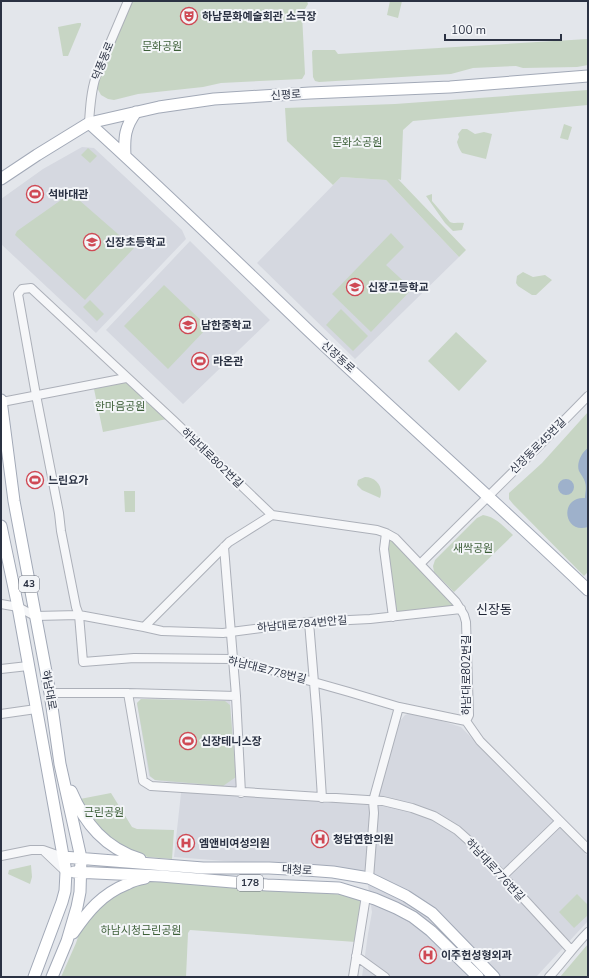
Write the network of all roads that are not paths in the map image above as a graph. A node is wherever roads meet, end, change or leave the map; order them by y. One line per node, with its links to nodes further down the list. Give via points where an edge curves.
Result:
1 (128, 1): 4 (street, 덕풍동로, via 93,85)
2 (588, 76): 3 (main road, 신평로, via 450,87 214,99)
3 (136, 112): 4 (main road, 신평로); 5 (main road, via 125,132)
4 (90, 123): 5 (main road, 신장동로); 7 (main road, 신평로)
5 (125, 156): 13 (main road, 신장동로)
6 (1, 170): 7 (main road)
7 (13, 170): 8 (main road, 신평로)
8 (1, 179)
9 (126, 378): 10 (street); 10 (street, 하남대로802번길, via 31,288 22,289 18,294); 14 (street, 하남대로802번길)
10 (36, 395): 12 (street); 24 (street, 하남대로802번길)
11 (588, 396): 13 (street, 신장동로45번길)
12 (1, 401): 25 (main road, 하남대로 / 43, via 14,501)
13 (488, 496): 19 (street); 20 (main road, 신장동로)
14 (272, 515): 16 (street, 하남대로802번길); 17 (street)
15 (1, 526): 18 (main road, 하남대로 / 43)
16 (386, 533): 19 (street, 하남대로802번길, via 395,538); 26 (street, via 384,549)
17 (224, 547): 28 (street); 29 (street)
18 (4, 553): 22 (main road, 하남대로 / 43)
19 (420, 564): 23 (street, 하남대로802번길)
20 (588, 590)
21 (1, 604): 22 (street)
22 (18, 607): 25 (street); 32 (main road, 하남대로 / 43)
23 (460, 609): 26 (street, 하남대로784번안길); 41 (street, 하남대로802번길, via 466,622 469,715)
24 (79, 615): 25 (street, 하남대로784번안길); 28 (street, 하남대로784번안길); 31 (street, 하남대로802번길)
25 (35, 616): 35 (main road, 하남대로 / 43)
26 (393, 617): 27 (street, 하남대로784번안길)
27 (309, 622): 29 (street, 하남대로784번안길); 34 (street)
28 (144, 628): 29 (street, 하남대로784번안길, via 162,631)
29 (231, 632): 30 (street)
30 (232, 659): 31 (street, 하남대로778번길, via 134,658); 34 (street, 하남대로778번길); 37 (street)
31 (83, 662)
32 (28, 666): 33 (street); 39 (main road, 하남대로 / 43)
33 (1, 669)
34 (314, 683): 38 (street, 하남대로778번길); 44 (street)
35 (50, 693): 36 (street); 42 (main road, 하남대로 / 43)
36 (128, 693): 37 (street); 43 (street, 하남대로776번길, via 143,781 151,786)
37 (236, 696): 43 (street)
38 (399, 707): 41 (street, 하남대로778번길); 45 (street)
39 (36, 709): 40 (street); 50 (main road, 하남대로 / 43)
40 (1, 714)
41 (466, 721): 46 (street, 하남대로802번길, via 480,741)
42 (60, 764): 51 (main road, 하남대로 / 43); 52 (main road, via 81,812 99,836 118,851)
43 (241, 793): 44 (street, 하남대로776번길)
44 (322, 798): 45 (street, 하남대로776번길)
45 (373, 801): 55 (street, 하남대로776번길, via 412,808 434,816 457,830); 56 (street)
46 (560, 821): 47 (street, 하남대로802번길); 55 (street)
47 (588, 849)
48 (43, 850): 49 (street); 50 (street); 53 (street)
49 (1, 856)
50 (63, 857): 51 (main road, 대청로 / 178); 53 (main road, 하남대로 / 43)
51 (81, 858): 52 (main road, 대청로 / 178); 54 (main road, 하남대로 / 43)
52 (161, 871): 54 (main road, 대청로 / 178); 56 (main road, 대청로 / 178, via 269,868 333,872); 57 (main road, 대청로 / 178, via 267,885 339,888); 61 (main road, via 104,896)
53 (66, 872): 54 (main road, 대청로 / 178); 58 (main road, 하남대로 / 43)
54 (81, 872): 59 (main road, 하남대로 / 43)
55 (503, 876): 62 (street, 하남대로776번길)
56 (369, 878): 69 (main road, 대청로 / 178, via 406,896 432,913)
57 (366, 896): 63 (street); 68 (main road, 대청로 / 178, via 413,917)
58 (62, 902): 59 (main road, via 69,898 74,900); 64 (main road, 하남대로 / 43)
59 (74, 920): 61 (main road, 하남대로 / 43)
60 (588, 932): 62 (street)
61 (67, 941): 65 (main road, 하남대로 / 43)
62 (571, 950): 70 (street)
63 (356, 956): 66 (street); 67 (street)
64 (34, 977)
65 (52, 977)
66 (353, 977)
67 (386, 977)
68 (478, 977)
69 (494, 977)
70 (549, 977)

